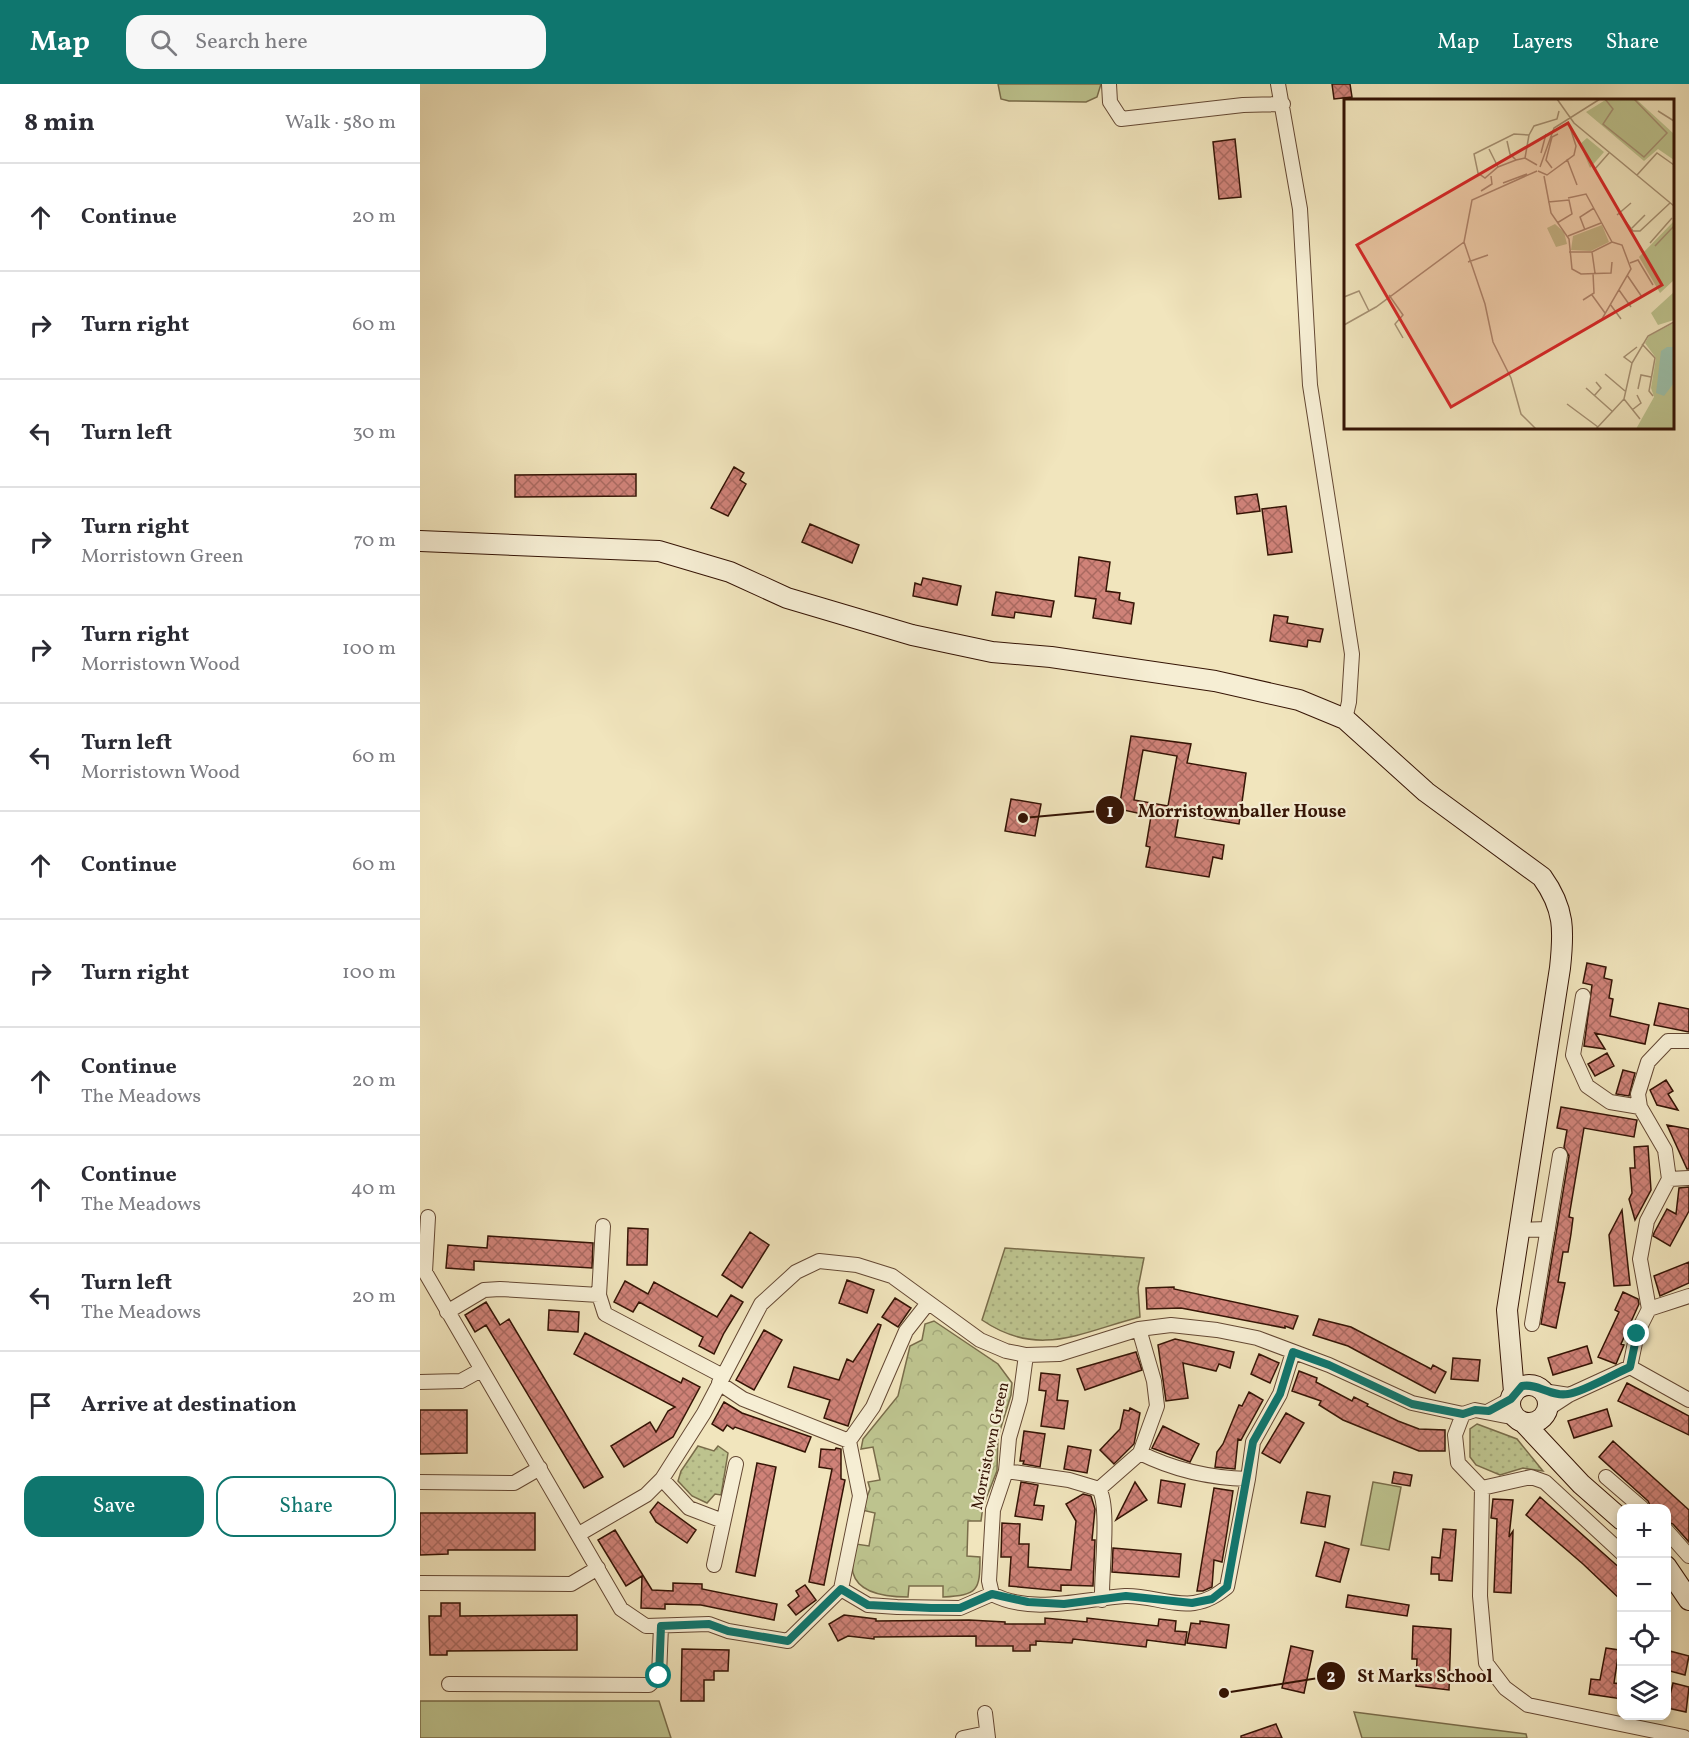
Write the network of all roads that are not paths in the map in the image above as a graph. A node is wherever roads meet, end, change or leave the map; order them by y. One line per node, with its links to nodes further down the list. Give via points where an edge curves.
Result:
1 (1109, 84): 3 (street, via 1110,102 1121,119)
2 (1278, 84): 3 (street)
3 (1283, 104): 5 (street, via 1300,210 1310,385 1352,654)
4 (420, 541): 5 (street, via 659,551 730,572 787,598 912,635 992,652 1051,657 1260,690 1299,700)
5 (1345, 719): 15 (street, via 1426,792 1542,877 1555,895 1564,931)
6 (1583, 996): 8 (street, via 1573,1055 1587,1086 1610,1102)
7 (1689, 1041): 8 (street, via 1668,1041 1648,1062 1638,1094)
8 (1640, 1107): 11 (street, via 1665,1150)
9 (1560, 1155): 14 (street)
10 (1689, 1178): 11 (street)
11 (1669, 1179): 20 (street, via 1647,1221 1640,1259)
12 (428, 1217): 16 (street)
13 (603, 1226): 17 (street)
14 (1548, 1229): 15 (street); 22 (street)
15 (1519, 1230): 31 (street, via 1507,1310 1512,1362)
16 (425, 1282): 21 (street)
17 (599, 1295): 21 (street, via 484,1290); 28 (street, via 604,1314)
18 (1689, 1296): 20 (street)
19 (928, 1303): 25 (street, via 980,1340); 28 (street, via 892,1276 857,1264 819,1261 796,1272 761,1304); 33 (street, via 906,1331 873,1407)
20 (1649, 1309): 26 (street, via 1637,1334)
21 (447, 1312): 27 (street)
22 (1532, 1324)
23 (1139, 1329): 24 (street, via 1171,1325 1217,1330 1257,1338); 25 (street, via 1059,1354); 34 (street, via 1155,1380 1157,1406)
24 (1293, 1352): 32 (street, via 1412,1404); 40 (street, via 1280,1394 1253,1442)
25 (1026, 1355): 37 (street, Morristown Green)
26 (1630, 1367): 30 (street); 31 (street, via 1569,1395)
27 (481, 1370): 29 (street, via 461,1381); 36 (street)
28 (721, 1380): 33 (street, via 743,1399); 39 (street)
29 (420, 1382)
30 (1689, 1400)
31 (1529, 1404): 32 (street); 45 (street, via 1542,1440 1581,1484)
32 (1463, 1414): 43 (street, via 1455,1434 1458,1463)
33 (849, 1441): 55 (street, via 860,1496)
34 (1140, 1453): 40 (street, via 1187,1471); 42 (street)
35 (736, 1464): 46 (street)
36 (540, 1468): 41 (street, via 514,1483); 47 (street)
37 (1006, 1471): 42 (street); 56 (street, Morristown Green, via 993,1510 989,1581)
38 (1606, 1477): 44 (street)
39 (662, 1479): 46 (street, via 689,1508); 47 (street, via 646,1496)
40 (1248, 1479): 57 (street, via 1227,1587 1212,1599 1192,1603 1126,1596)
41 (420, 1482)
42 (1099, 1488): 57 (street, via 1104,1496 1105,1520)
43 (1482, 1488): 49 (street, via 1531,1477 1545,1482); 62 (street, via 1480,1596 1486,1663 1505,1688 1528,1704)
44 (1636, 1504)
45 (1617, 1516)
46 (723, 1521): 51 (street)
47 (579, 1534): 52 (street)
48 (1671, 1536): 50 (street)
49 (1617, 1548)
50 (1689, 1556)
51 (714, 1564)
52 (598, 1568): 54 (street, via 571,1584); 59 (street, via 621,1609 646,1626)
53 (1671, 1573): 58 (street)
54 (420, 1583)
55 (841, 1589): 56 (street, via 868,1605 897,1607 960,1608); 59 (street, via 788,1641 709,1624)
56 (992, 1594): 57 (street, via 1064,1604)
57 (1102, 1600)
58 (1689, 1600)
59 (661, 1626): 60 (street, via 659,1676 649,1685)
60 (449, 1684)
61 (986, 1713): 63 (street)
62 (1655, 1735): 64 (street)
63 (988, 1736): 65 (street)
64 (1684, 1737)
65 (963, 1738)

